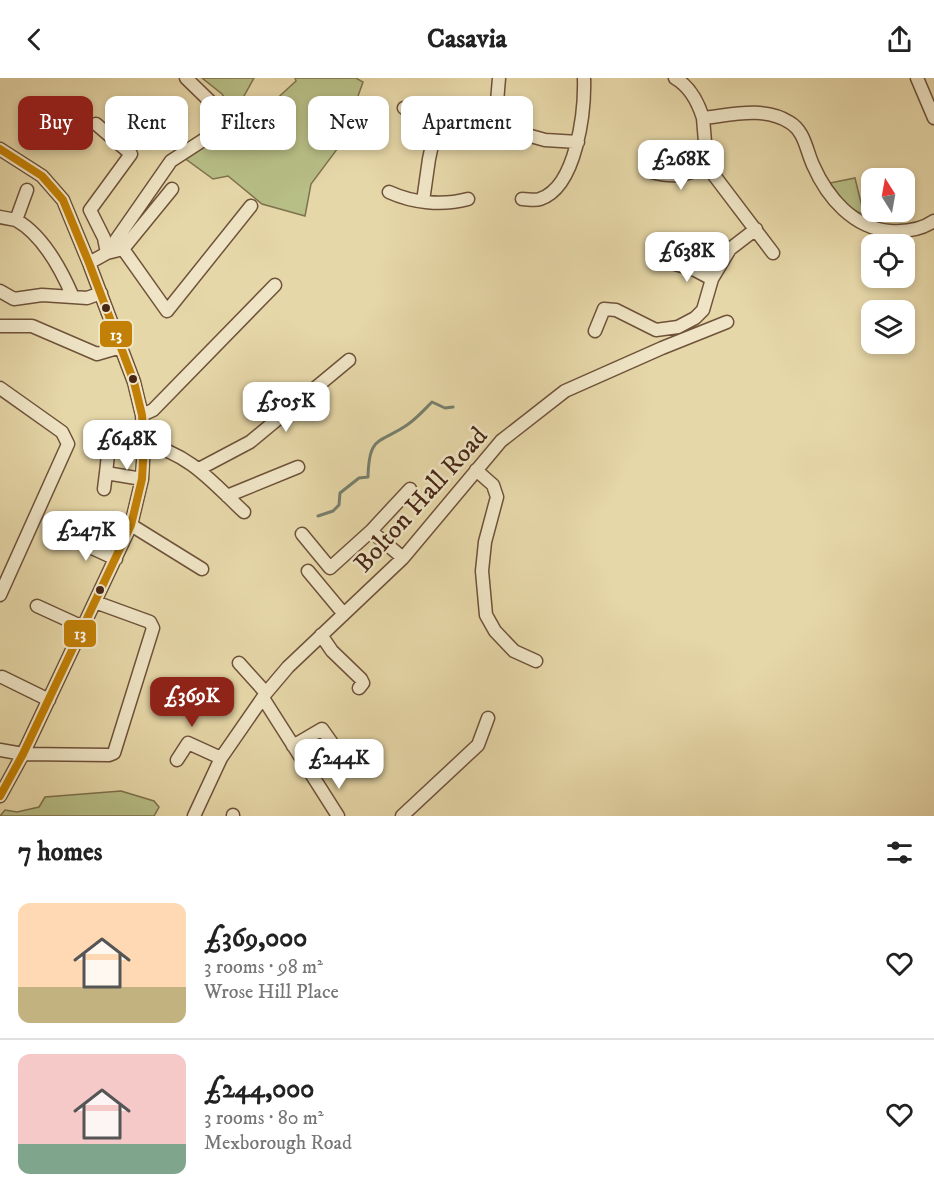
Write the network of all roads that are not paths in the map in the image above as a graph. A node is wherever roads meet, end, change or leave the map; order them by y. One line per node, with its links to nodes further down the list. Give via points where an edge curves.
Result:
1 (186, 78): 28 (street, via 229,123 171,161)
2 (499, 78): 6 (street)
3 (584, 78): 11 (street, via 585,101)
4 (675, 78): 7 (street, via 691,93)
5 (917, 78): 8 (street)
6 (498, 96)
7 (703, 118): 14 (street); 25 (street, via 766,112 790,122 804,138 812,164 828,193 856,220 879,230 902,232)
8 (934, 118)
9 (96, 124): 28 (street, via 132,154 90,210)
10 (533, 137): 11 (street)
11 (578, 142): 19 (street, via 554,191 539,200)
12 (0, 149): 30 (street, via 42,176 63,200)
13 (431, 150): 21 (street)
14 (707, 166): 15 (street, via 687,175); 26 (street)
15 (651, 172)
16 (172, 189): 27 (street)
17 (27, 190): 24 (street)
18 (389, 192): 21 (street)
19 (522, 199)
20 (468, 200): 21 (street, via 453,204)
21 (423, 201)
22 (251, 206): 27 (street, via 167,311)
23 (0, 217): 24 (street)
24 (16, 220): 36 (street, via 30,228 63,273)
25 (934, 221)
26 (756, 229): 29 (street); 32 (street, via 729,249)
27 (123, 249): 28 (street)
28 (107, 253): 30 (street)
29 (773, 254)
30 (89, 263): 35 (street)
31 (672, 263): 32 (street)
32 (712, 279): 39 (street, via 703,310 678,327 656,330 616,310 604,309)
33 (275, 285): 43 (street, via 153,410)
34 (0, 291): 36 (street, via 14,299 42,295)
35 (101, 293): 36 (street); 40 (street)
36 (73, 297)
37 (727, 322): 48 (street, Bolton Hall Road, via 565,391 501,441)
38 (0, 326): 40 (street, via 32,326 97,354)
39 (595, 331)
40 (121, 347): 43 (street)
41 (349, 360): 47 (street, via 250,442)
42 (0, 388): 63 (street, via 63,432 68,444)
43 (142, 416): 45 (street)
44 (118, 437): 49 (street, via 110,436)
45 (144, 443): 47 (street, via 165,448); 50 (street)
46 (298, 467): 53 (street)
47 (199, 469): 53 (street)
48 (476, 470): 59 (street, Bolton Hall Road); 69 (street, via 493,485 497,497 482,571 486,615 514,651)
49 (106, 473): 50 (street); 51 (street)
50 (141, 478): 55 (street)
51 (104, 489)
52 (410, 489): 56 (street)
53 (227, 496): 54 (street)
54 (244, 512)
55 (131, 525): 60 (street); 61 (street)
56 (371, 531): 57 (street, via 330,568); 59 (street)
57 (302, 534)
58 (68, 537): 60 (street)
59 (403, 558): 66 (street, Bolton Hall Road)
60 (116, 559): 64 (street)
61 (202, 569)
62 (308, 571): 66 (street)
63 (0, 595)
64 (95, 602): 67 (street); 78 (street, via 150,622 153,628 114,753)
65 (37, 606): 67 (street)
66 (343, 613): 68 (street, Bolton Hall Road)
67 (83, 627): 74 (street)
68 (321, 634): 72 (street, via 332,651 361,679); 73 (street, Bolton Hall Road)
69 (536, 661)
70 (239, 663): 73 (street)
71 (3, 676): 74 (street)
72 (359, 688)
73 (264, 695): 76 (street); 79 (street, Bolton Hall Road)
74 (49, 700): 78 (street)
75 (488, 718): 85 (street, via 478,745)
76 (293, 746): 81 (street, via 322,729); 84 (street)
77 (0, 750): 78 (street)
78 (23, 754): 82 (street)
79 (221, 758): 80 (street, via 188,743); 83 (street, Bolton Hall Road)
80 (177, 760)
81 (349, 767)
82 (0, 796)
83 (194, 816)
84 (338, 816)
85 (402, 816)

